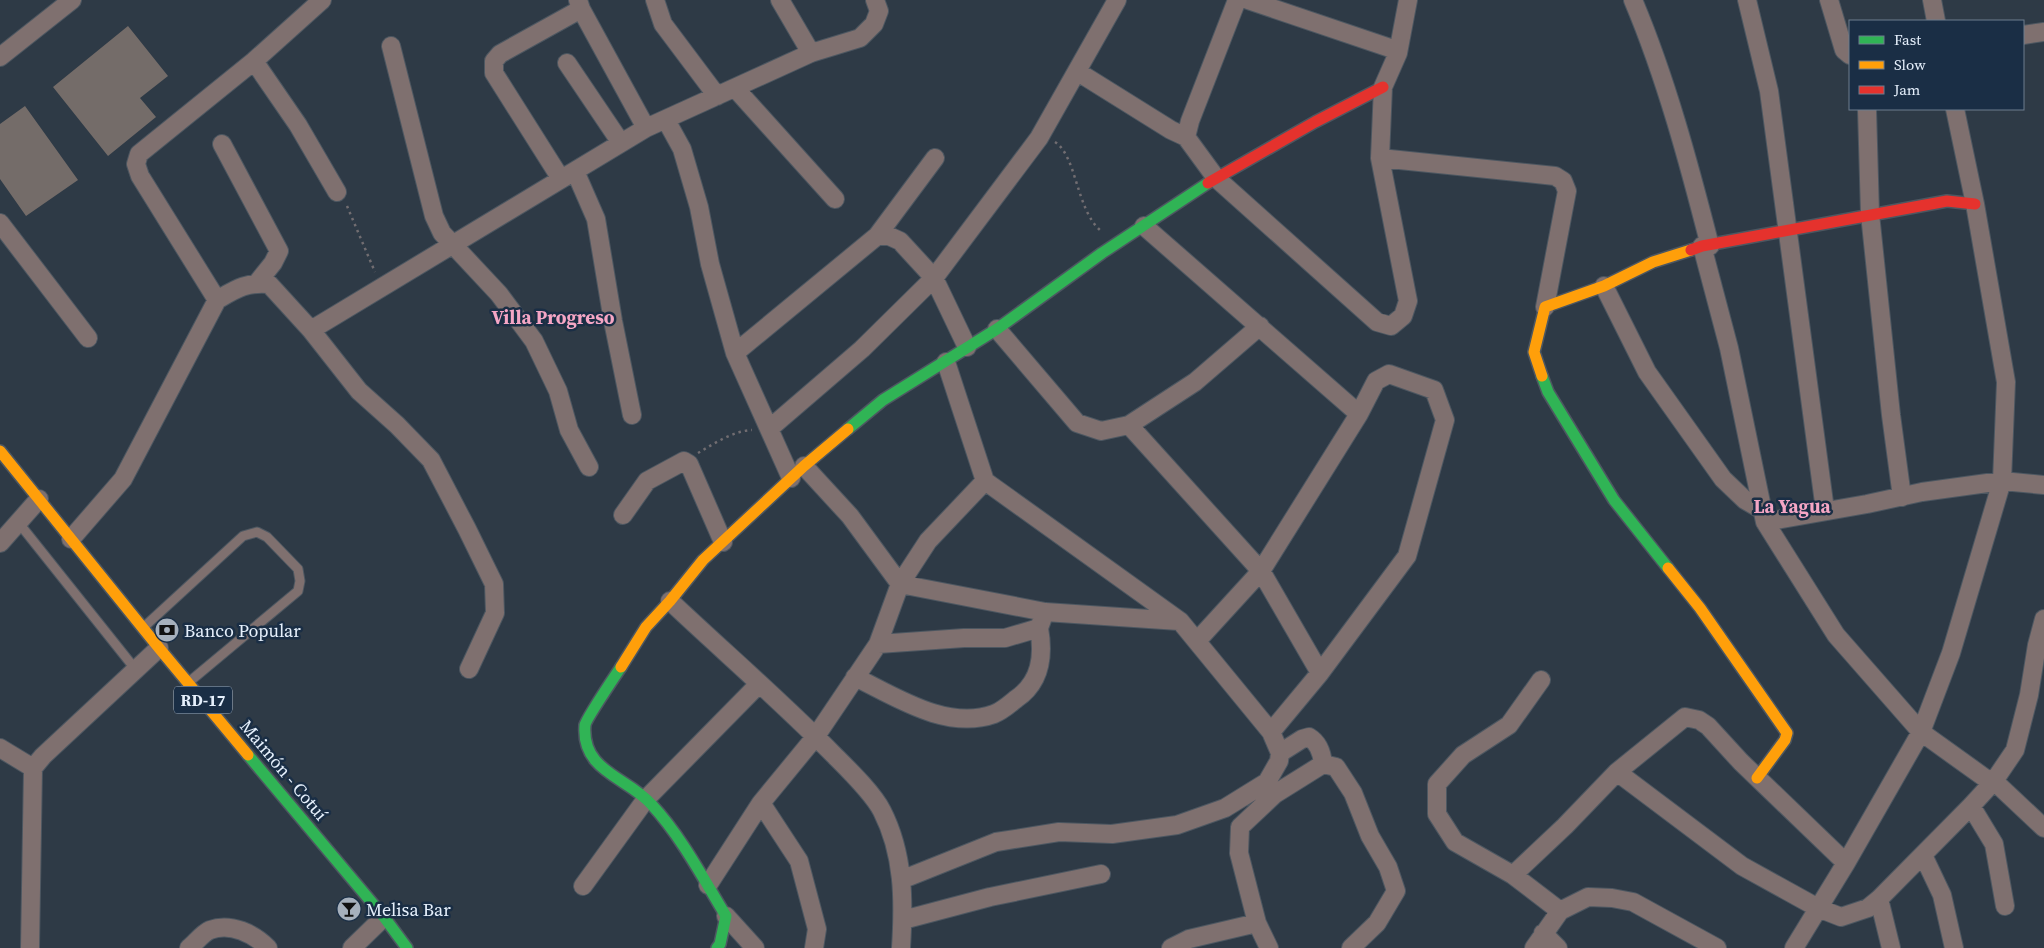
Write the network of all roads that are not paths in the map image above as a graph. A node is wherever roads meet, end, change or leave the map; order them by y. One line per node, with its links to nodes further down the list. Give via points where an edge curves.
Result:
1 (72, 0): 22 (street)
2 (322, 0): 23 (street)
3 (655, 0): 28 (street, via 663,24)
4 (780, 0): 19 (street)
5 (875, 0): 19 (street, via 879,11 874,24 860,38)
6 (1117, 0): 25 (street)
7 (1236, 0): 33 (street)
8 (1248, 0): 20 (street)
9 (1408, 0): 20 (street)
10 (1633, 0): 49 (street, via 1683,148)
11 (1747, 0): 46 (street, via 1769,91)
12 (1829, 0): 21 (street, via 1844,50)
13 (1932, 0): 15 (street)
14 (579, 5): 32 (street); 38 (street, via 500,54 494,61 494,73)
15 (1936, 20)
16 (2044, 32): 17 (street)
17 (2024, 35)
18 (391, 46): 48 (street, via 434,216)
19 (810, 53): 27 (street)
20 (1398, 53): 26 (street)
21 (1849, 54)
22 (0, 57)
23 (254, 61): 40 (street, via 298,125); 53 (street, via 139,154 136,164 140,176)
24 (566, 62): 35 (street)
25 (1078, 72): 33 (street); 50 (street, via 1039,138)
26 (1383, 87): 37 (street); 39 (street)
27 (735, 88): 28 (street); 41 (street)
28 (717, 96): 31 (street)
29 (1867, 110): 43 (street)
30 (1955, 110): 42 (street)
31 (666, 120): 32 (street); 60 (street, via 682,149)
32 (646, 128): 35 (street)
33 (1186, 137): 39 (street)
34 (222, 144): 51 (street, via 279,251)
35 (621, 144): 38 (street)
36 (936, 158): 47 (street)
37 (1380, 158): 39 (street, via 1408,301 1403,316 1391,326 1377,322); 54 (street, via 1555,176 1563,181 1567,191)
38 (568, 175): 48 (street); 63 (street, via 596,219)
39 (1216, 178): 45 (street)
40 (337, 192)
41 (835, 199)
42 (1975, 204): 43 (street, via 1947,201); 70 (street, via 2006,382)
43 (1870, 214): 46 (street); 72 (street)
44 (0, 224): 58 (street)
45 (1144, 226): 55 (street); 57 (street)
46 (1788, 230): 49 (street); 74 (street)
47 (877, 236): 50 (street, via 889,236 900,241); 60 (street)
48 (452, 244): 56 (street); 67 (street, via 499,294 534,342 558,391 568,430)
49 (1706, 246): 52 (street, via 1653,262); 76 (street)
50 (934, 278): 59 (street); 65 (street, via 862,349)
51 (256, 283): 53 (street, via 243,285); 56 (street, via 269,284)
52 (1604, 286): 54 (street); 76 (street, via 1647,372 1722,479)
53 (217, 300): 78 (street, via 123,479)
54 (1545, 307): 106 (street, via 1534,352 1548,392 1614,500 1700,608 1787,733)
55 (1260, 326): 62 (street); 64 (street, via 1195,382)
56 (311, 330): 91 (street, via 359,390 431,460 494,584 495,613)
57 (996, 330): 59 (street); 64 (street, via 1077,423 1101,431)
58 (88, 338)
59 (967, 347): 61 (street)
60 (735, 353): 65 (street)
61 (946, 362): 68 (street, via 884,400); 69 (street)
62 (1359, 414): 81 (street); 93 (street, via 1376,381 1389,374 1434,390 1444,420 1407,556)
63 (632, 415)
64 (1129, 425): 81 (street)
65 (769, 428): 68 (street)
66 (0, 451): 73 (street, Maimón - Cotuí / RD-17)
67 (590, 467)
68 (797, 472): 79 (street); 82 (street, via 850,516)
69 (985, 481): 82 (street, via 928,540); 86 (street)
70 (2002, 481): 71 (street); 72 (street); 99 (street, via 1951,653)
71 (2044, 485)
72 (1902, 497): 74 (street)
73 (39, 499): 77 (street); 78 (street, Maimón - Cotuí / RD-17)
74 (1826, 510): 76 (street)
75 (622, 515): 79 (street, via 647,481 684,461 689,464)
76 (1765, 516): 99 (street, via 1836,635)
77 (18, 522): 80 (street); 92 (lane)
78 (71, 539): 87 (street, Maimón - Cotuí / RD-17)
79 (723, 542): 83 (street, via 703,560)
80 (0, 543)
81 (1261, 571): 88 (street); 93 (street)
82 (900, 584): 85 (street); 89 (street)
83 (670, 602): 97 (street); 108 (street, via 646,627 586,724 588,750 601,769)
84 (2044, 618): 107 (street, via 2015,750)
85 (1042, 620): 86 (street); 89 (street, via 1005,638); 94 (street, via 1040,668 1026,692 996,714 970,720 923,711)
86 (1180, 621): 88 (street)
87 (143, 628): 90 (street, Maimón - Cotuí / RD-17); 96 (lane, via 243,536 257,532 267,536 298,569 298,591)
88 (1196, 641): 98 (street)
89 (878, 644): 94 (street)
90 (159, 648): 92 (street); 96 (street, Maimón - Cotuí / RD-17)
91 (469, 669)
92 (136, 670): 104 (street)
93 (1320, 673): 98 (street)
94 (855, 677): 100 (street)
95 (1541, 680): 115 (street, via 1509,725 1463,755 1438,784 1437,814 1455,842)
96 (188, 683): 124 (street, Maimón - Cotuí / RD-17)
97 (759, 684): 100 (street); 108 (street)
98 (1272, 732): 102 (street)
99 (1921, 732): 107 (street, via 1985,778); 113 (street)
100 (816, 736): 109 (street); 116 (street, via 881,810 896,848)
101 (0, 748): 104 (street)
102 (1280, 753): 103 (street, via 1309,737 1316,741); 116 (street, via 1267,782 1224,808 1176,825 1112,834 1059,832 996,842)
103 (1324, 764): 126 (street, via 1275,794 1240,827 1239,853); 139 (street, via 1336,767 1353,793 1396,890 1377,923)
104 (33, 768): 128 (street)
105 (1617, 772): 106 (street, via 1685,717 1708,726); 115 (street); 121 (street, via 1742,866)
106 (1757, 778): 113 (street)
107 (1994, 781): 110 (street); 111 (street)
108 (646, 799): 117 (street); 118 (street)
109 (761, 803): 117 (street); 135 (street, via 799,862 817,929)
110 (1972, 806): 112 (street); 120 (street, via 1994,844)
111 (2044, 828)
112 (1923, 855): 119 (street); 144 (street, via 1942,895)
113 (1846, 863): 121 (street)
114 (1101, 874): 125 (street, via 990,897)
115 (1514, 875): 122 (street)
116 (902, 880): 125 (street)
117 (708, 885): 123 (street)
118 (582, 886)
119 (1879, 899): 121 (street, via 1868,908 1841,916); 143 (street)
120 (2005, 906)
121 (1818, 908): 142 (street)
122 (1560, 911): 127 (street); 141 (street, via 1588,897 1633,902)
123 (726, 916): 133 (street); 134 (street)
124 (384, 918): 131 (street); 132 (street, Maimón - Cotuí / RD-17)
125 (903, 920): 136 (street)
126 (1257, 923): 137 (street, via 1189,939); 138 (street)
127 (1538, 941): 140 (street)
128 (30, 948)
129 (188, 948): 130 (street, via 209,930 226,928 241,930 258,938)
130 (268, 948)
131 (352, 948)
132 (407, 948)
133 (717, 948)
134 (755, 948)
135 (814, 948)
136 (901, 948)
137 (1171, 948)
138 (1269, 948)
139 (1351, 948)
140 (1558, 948)
141 (1717, 948)
142 (1794, 948)
143 (1891, 948)
144 (1954, 948)

